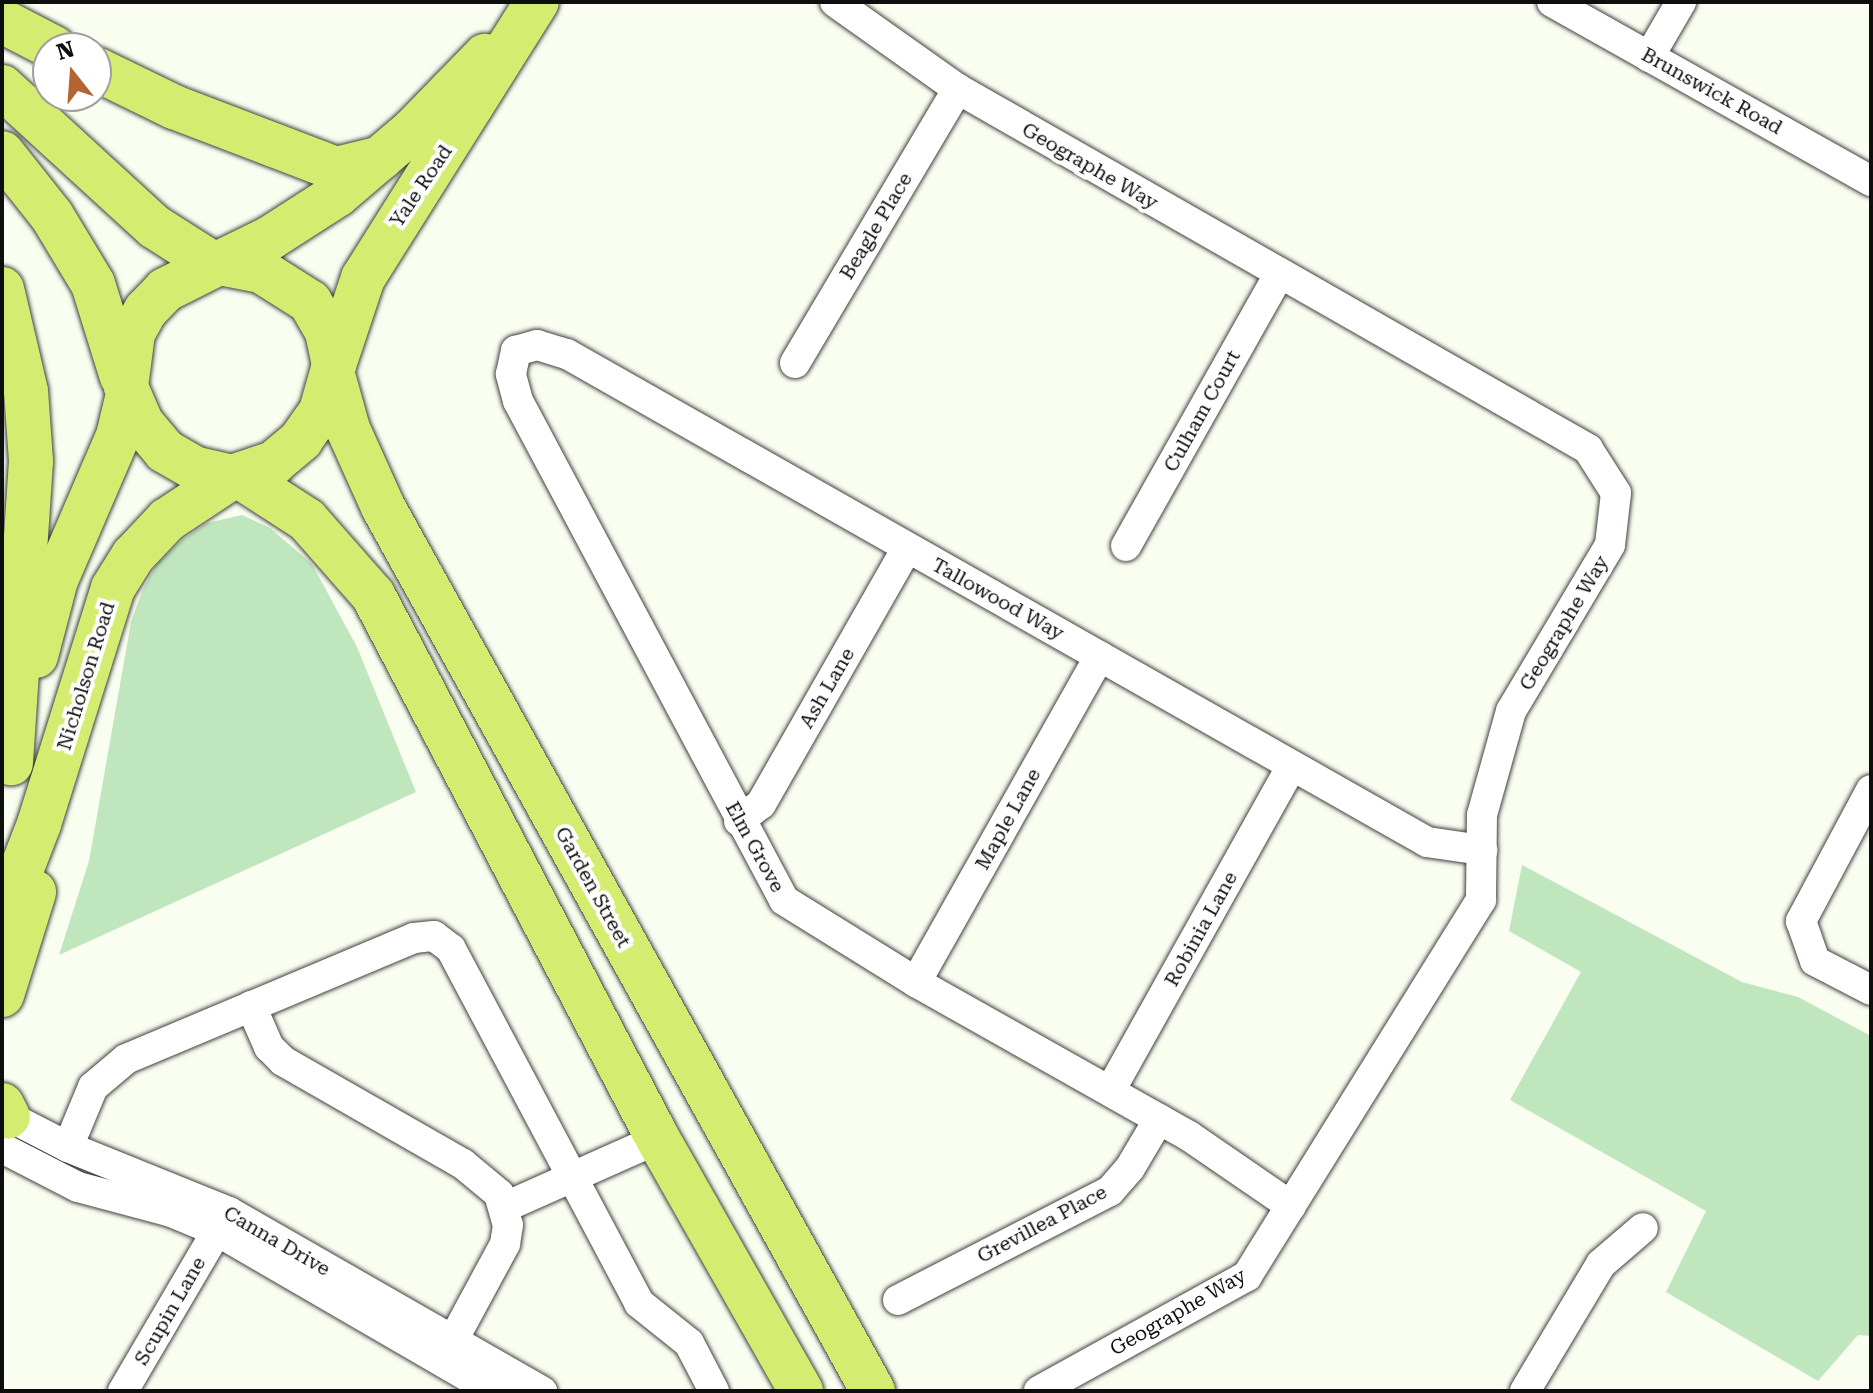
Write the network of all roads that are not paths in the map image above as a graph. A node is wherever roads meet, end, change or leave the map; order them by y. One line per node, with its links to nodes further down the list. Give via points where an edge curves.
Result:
1 (835, 2): 10 (street, Geographe Way)
2 (1552, 2): 7 (street, Brunswick Road)
3 (1681, 2): 7 (street)
4 (532, 9): 12 (main road, Yale Road); 19 (main road, Yale Road, via 363,278)
5 (2, 21): 6 (main road)
6 (32, 37)
7 (1649, 57): 13 (street, Brunswick Road)
8 (112, 77): 12 (main road, via 188,113 336,169)
9 (2, 87): 14 (main road, via 155,227)
10 (958, 89): 15 (street, Geographe Way); 18 (street, Beagle Place)
11 (2, 153): 20 (main road, via 52,216 93,284)
12 (384, 157): 14 (main road, Yale Road, via 304,217)
13 (1871, 181)
14 (216, 263): 19 (main road, via 261,271 310,302 327,332); 20 (main road, via 165,290 146,310 133,333)
15 (1278, 276): 22 (street, Culham Court); 31 (street, Geographe Way, via 1588,449 1616,493 1610,545 1511,711 1482,815)
16 (2, 289): 27 (main road, via 26,391 31,461)
17 (516, 351): 23 (street, Tallowood Way, via 537,345 567,354); 29 (street, Elm Grove, via 511,374 518,401)
18 (795, 363)
19 (334, 370): 21 (main road, via 321,411 301,440 274,463); 30 (main road, Garden Street, via 366,475)
20 (127, 390): 21 (main road, via 142,424 165,451 196,469); 27 (main road, via 118,436 43,620)
21 (236, 476): 25 (main road, Nicholson Road, via 167,520 113,588); 37 (main road, via 307,520 373,595)
22 (1126, 546)
23 (907, 548): 24 (street, Tallowood Way); 29 (street, Ash Lane, via 761,804)
24 (1100, 656): 26 (street, Tallowood Way); 33 (street, Maple Lane)
25 (58, 766): 32 (main road, Nicholson Road); 35 (main road, via 59,822)
26 (1292, 766): 31 (street, Tallowood Way, via 1427,842); 38 (street, Robinia Lane)
27 (6, 776)
28 (1871, 790): 34 (street, via 1801,921 1815,961)
29 (739, 821): 33 (street, Elm Grove, via 784,900)
30 (567, 839): 37 (main road, via 554,858 556,881 618,1001); 50 (main road, Garden Street)
31 (1482, 850): 44 (street, Geographe Way, via 1481,900)
32 (2, 920)
33 (916, 982): 38 (street, Elm Grove)
34 (1871, 990)
35 (2, 995)
36 (251, 1006): 42 (street, via 126,1059 93,1087); 43 (street, via 414,938 434,936 451,949); 45 (street, via 269,1047 283,1061 463,1164 499,1194)
37 (632, 1084): 41 (main road)
38 (1110, 1091): 39 (street, Elm Grove)
39 (1159, 1119): 44 (street, Elm Grove); 48 (street, Grevillea Place, via 1110,1191)
40 (3, 1121): 42 (street, Canna Drive); 47 (street, Canna Drive, via 78,1187 171,1212)
41 (658, 1139): 43 (street); 55 (main road)
42 (68, 1147): 49 (street, Canna Drive, via 229,1212)
43 (573, 1179): 45 (street); 54 (street, via 639,1303 689,1343)
44 (1291, 1206): 56 (street, Geographe Way, via 1247,1276)
45 (505, 1207): 49 (street, via 505,1244)
46 (1643, 1228): 57 (street, via 1601,1264)
47 (217, 1231): 51 (street, Scupin Lane); 52 (street, Canna Drive)
48 (898, 1300)
49 (453, 1340): 53 (street, Canna Drive)
50 (872, 1383)
51 (123, 1391)
52 (493, 1391)
53 (542, 1391)
54 (714, 1391)
55 (801, 1391)
56 (1039, 1391)
57 (1525, 1391)

